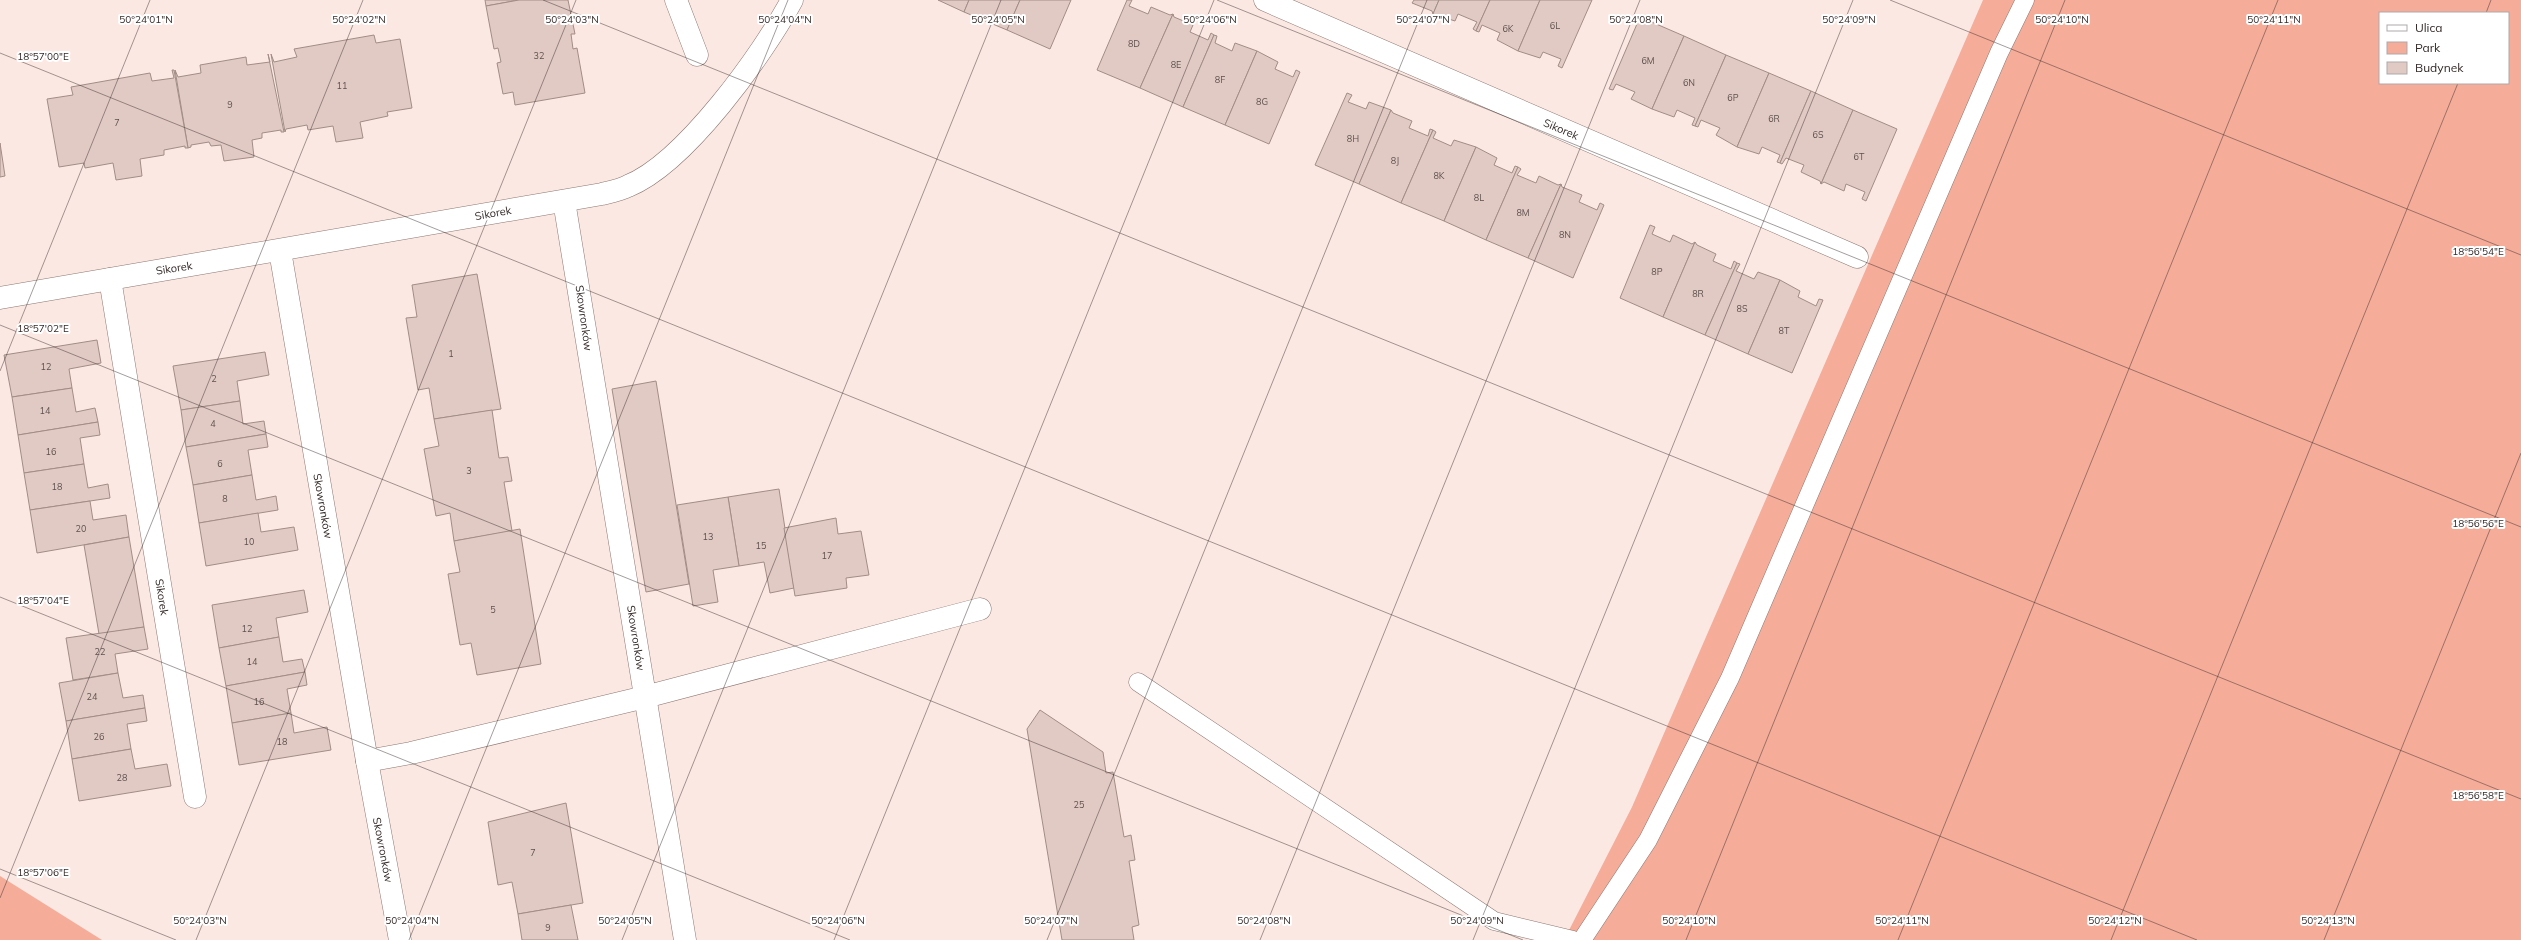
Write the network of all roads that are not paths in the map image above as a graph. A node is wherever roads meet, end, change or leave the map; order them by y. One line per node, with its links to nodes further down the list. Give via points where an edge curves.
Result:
1 (676, 0): 5 (street)
2 (792, 0): 6 (street, Sikorek, via 750,66 707,121 664,163 629,186)
3 (1265, 0): 8 (street, Sikorek)
4 (2025, 0): 19 (lane, via 1996,60 1730,678 1648,840)
5 (697, 55)
6 (564, 201): 7 (street, Sikorek); 13 (street, Skowronków)
7 (280, 251): 9 (street, Sikorek); 14 (street, Skowronków)
8 (1857, 257)
9 (110, 279): 10 (street, Sikorek); 15 (street, Sikorek)
10 (0, 298)
11 (980, 609): 13 (street)
12 (1138, 682): 18 (lane, via 1494,921)
13 (645, 696): 14 (street, via 410,753); 17 (street, Skowronków)
14 (367, 761): 16 (street, Skowronków)
15 (195, 797)
16 (400, 940)
17 (685, 940)
18 (1573, 940)
19 (1582, 940)

